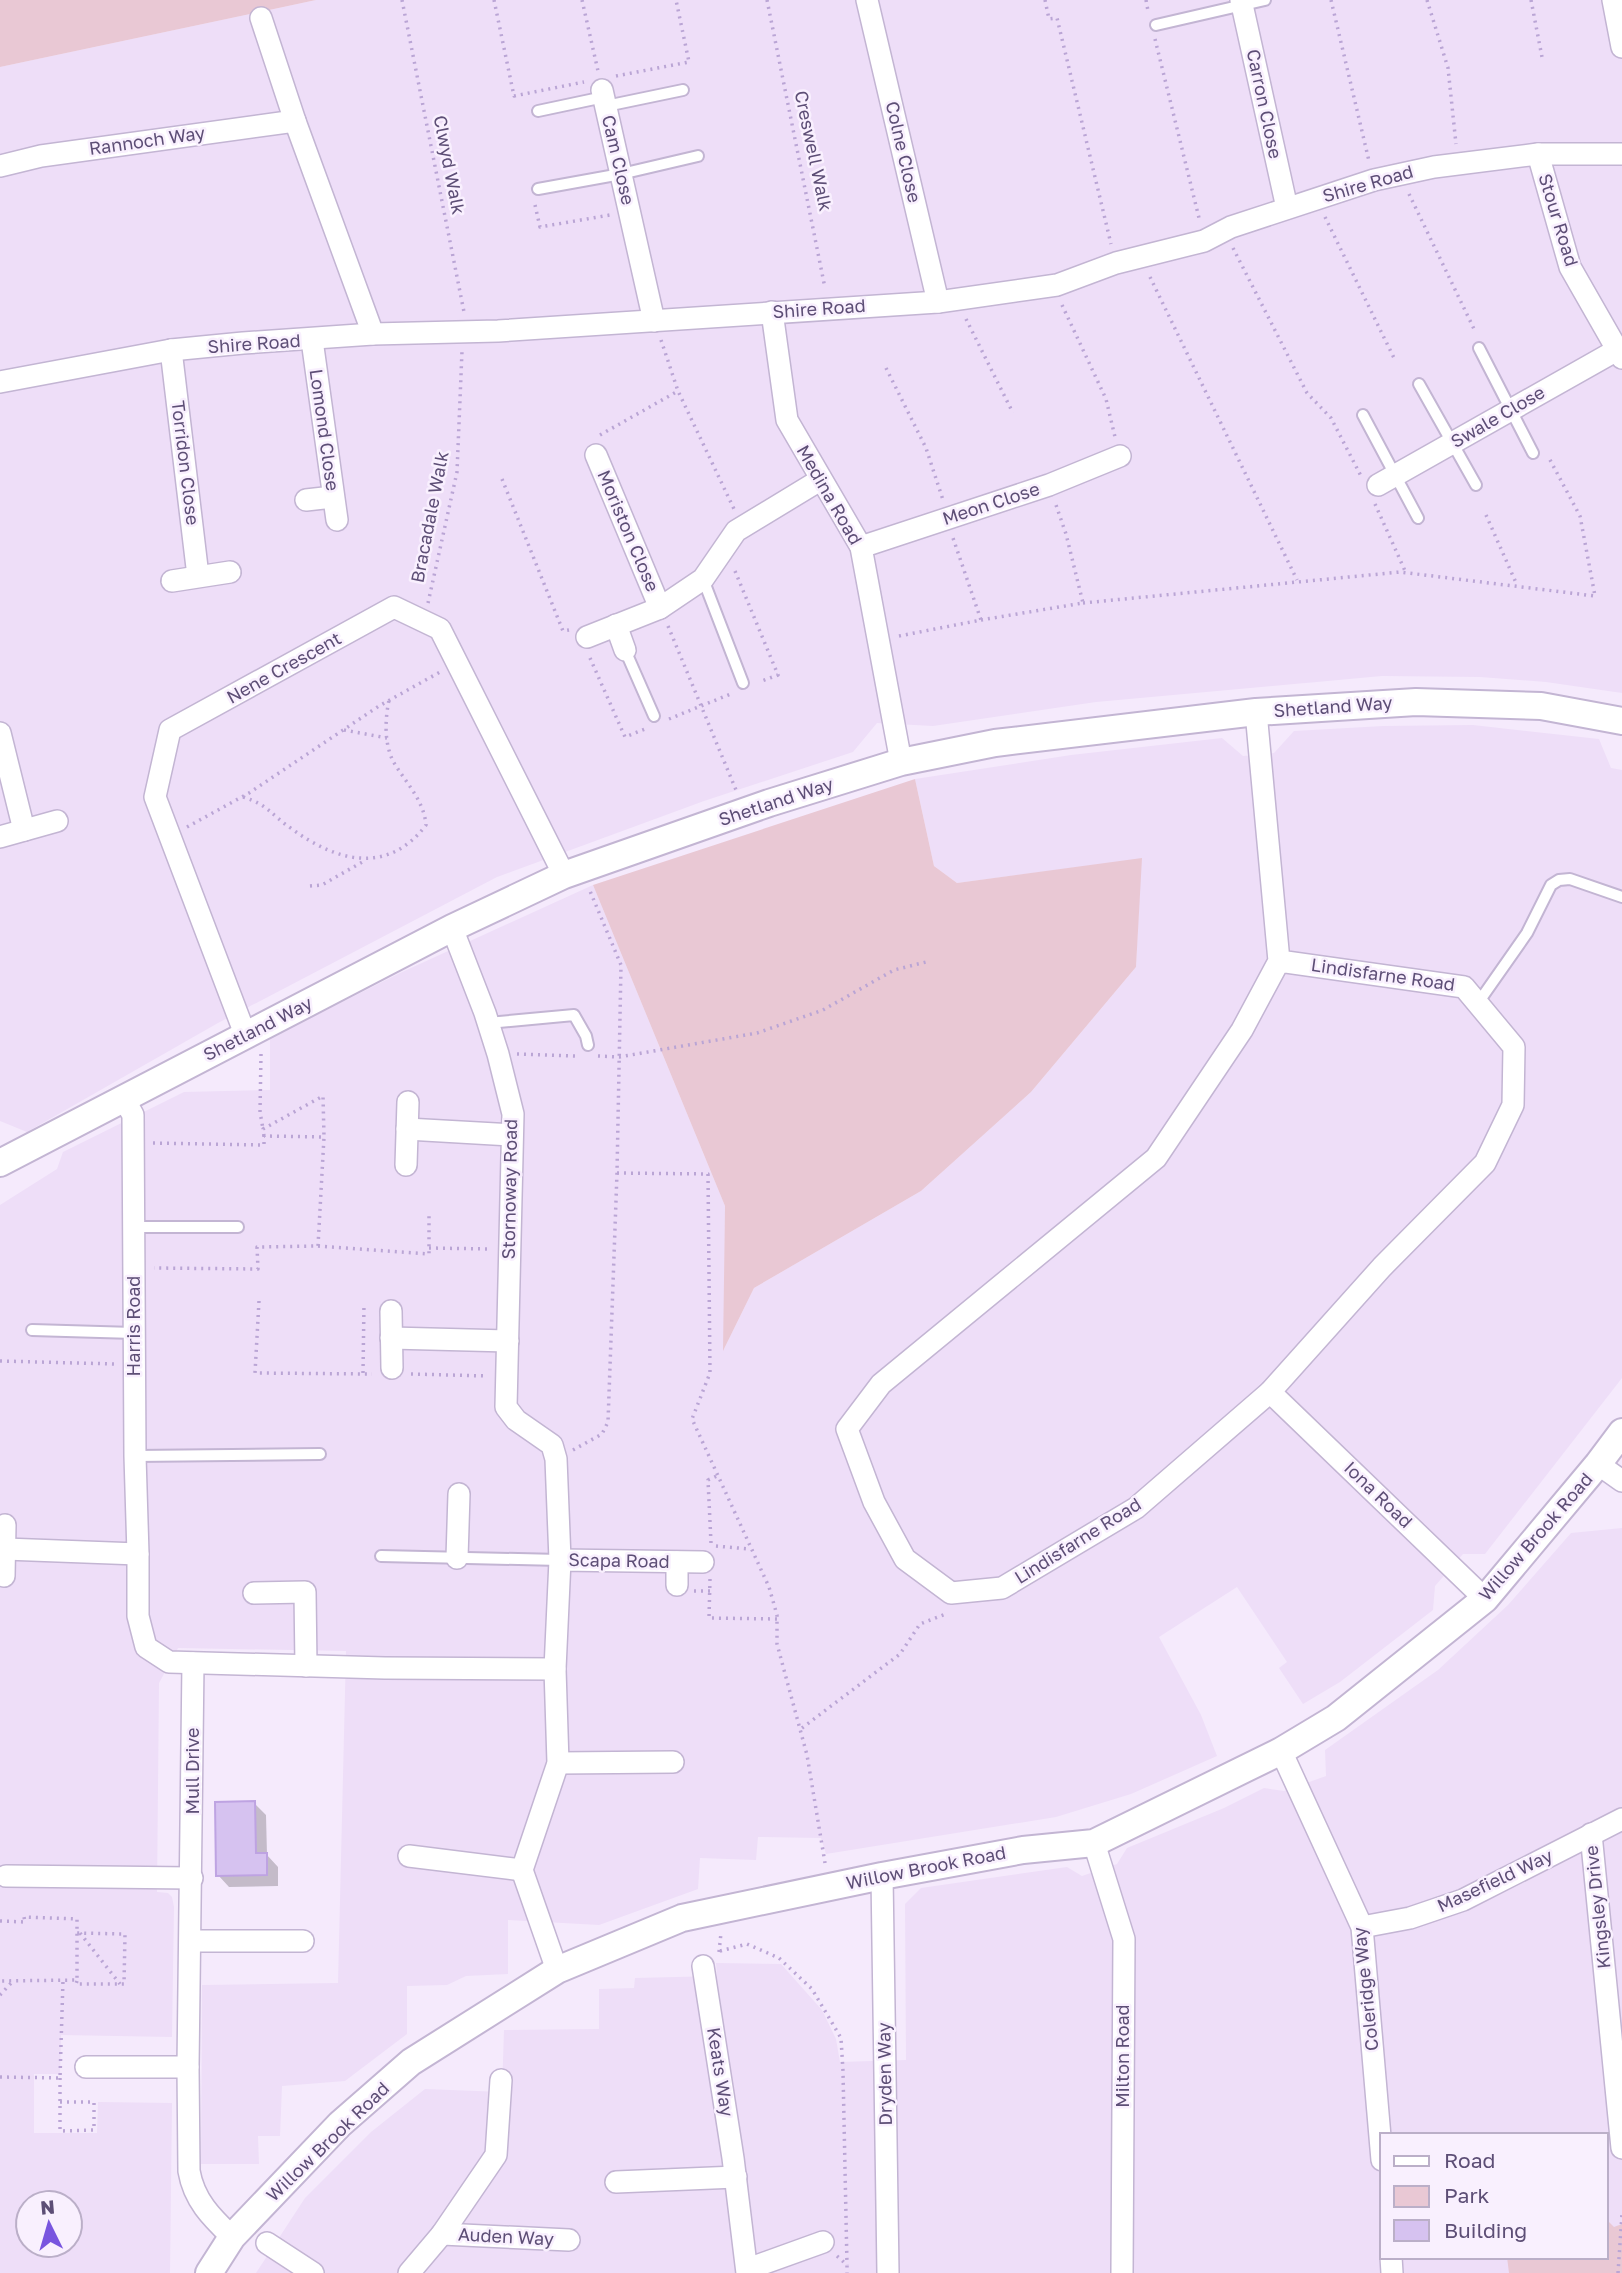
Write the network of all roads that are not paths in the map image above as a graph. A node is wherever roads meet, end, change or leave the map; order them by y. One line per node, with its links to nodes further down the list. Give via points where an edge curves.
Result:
1 (870, 0): 19 (street, Colne Close)
2 (1265, 0): 4 (lane)
3 (1613, 0): 7 (street)
4 (1241, 2): 6 (lane); 18 (street, Carron Close)
5 (262, 18): 11 (street)
6 (1154, 26)
7 (1622, 47)
8 (683, 90): 9 (lane)
9 (603, 93): 10 (lane); 16 (street, Cam Close)
10 (538, 111)
11 (295, 121): 15 (street, Rannoch Way, via 41,156); 22 (street)
12 (1538, 154): 13 (street, Shire Road); 18 (street, Shire Road, via 1400,174); 26 (street, Stour Road, via 1570,267)
13 (1622, 154)
14 (698, 156): 16 (lane)
15 (0, 166)
16 (621, 174): 17 (lane); 21 (street, Cam Close)
17 (536, 191)
18 (1287, 208): 19 (street, Shire Road, via 1204,241 1115,263 1057,285)
19 (948, 300): 20 (street, Shire Road)
20 (772, 312): 21 (street, Shire Road); 35 (street, Medina Road, via 787,420)
21 (654, 321): 22 (street, Shire Road)
22 (373, 334): 23 (street, Shire Road)
23 (312, 340): 25 (street, Shire Road); 38 (street, Lomond Close)
24 (1479, 348): 29 (lane)
25 (171, 350): 27 (street, Shire Road); 44 (street, Torridon Close)
26 (1620, 354): 29 (street, Swale Close)
27 (0, 382)
28 (1419, 384): 31 (lane)
29 (1512, 409): 31 (street, Swale Close); 32 (lane)
30 (1363, 415): 37 (lane)
31 (1454, 442): 36 (lane); 37 (street, Swale Close)
32 (1534, 453)
33 (596, 454): 47 (street, Moriston Close)
34 (1120, 456): 42 (street, Meon Close, via 1049,485)
35 (820, 480): 42 (street, Medina Road); 45 (street, Moriston Close, via 736,531)
36 (1476, 485)
37 (1378, 486): 40 (lane)
38 (333, 497): 39 (street); 41 (street, Lomond Close)
39 (306, 500)
40 (1418, 518)
41 (337, 520)
42 (861, 547): 56 (street, Medina Road)
43 (230, 572): 44 (street)
44 (198, 576): 46 (street)
45 (703, 579): 47 (street, Moriston Close); 51 (lane)
46 (172, 581)
47 (660, 608): 48 (street, Moriston Close)
48 (617, 625): 49 (street, Moriston Close); 50 (street)
49 (587, 637)
50 (625, 650): 53 (lane)
51 (743, 683)
52 (1256, 712): 54 (street, Shetland Way, via 1416,702 1541,706); 56 (street, Shetland Way, via 995,743); 63 (street)
53 (654, 716)
54 (1622, 721)
55 (0, 733): 58 (street)
56 (901, 762): 60 (street, Shetland Way)
57 (57, 821): 58 (street)
58 (24, 830): 59 (street)
59 (0, 837)
60 (572, 872): 62 (street, Shetland Way); 66 (street, Nene Crescent, via 440,629 394,607 170,730 155,797)
61 (1622, 897): 64 (lane, via 1570,879 1551,885 1527,933)
62 (452, 928): 65 (street, Stornoway Road); 66 (street, Shetland Way)
63 (1279, 961): 64 (street, Lindisfarne Road, via 1464,987); 82 (street, Lindisfarne Road, via 1242,1030 1156,1158 881,1384 847,1429 874,1502 905,1559 951,1592 1002,1588 1136,1508)
64 (1478, 1003): 82 (street, Lindisfarne Road, via 1514,1047 1513,1105 1485,1163)
65 (488, 1023): 67 (lane, via 574,1016); 71 (street, Stornoway Road, via 513,1114)
66 (250, 1032): 68 (street, Shetland Way)
67 (590, 1051)
68 (124, 1100): 72 (street, Shetland Way); 74 (street, Harris Road, via 133,1115)
69 (408, 1102): 70 (street)
70 (407, 1129): 71 (street); 73 (street)
71 (512, 1135): 80 (street, Stornoway Road)
72 (1, 1160)
73 (407, 1165)
74 (134, 1227): 75 (lane); 78 (street, Harris Road)
75 (239, 1227)
76 (391, 1311): 79 (street)
77 (32, 1330): 78 (lane)
78 (134, 1333): 85 (street, Harris Road)
79 (391, 1338): 80 (street); 81 (street)
80 (508, 1341): 94 (street, Stornoway Road, via 506,1407 516,1420 552,1445 556,1459)
81 (393, 1372)
82 (1270, 1392): 100 (street, Iona Road)
83 (1622, 1432): 86 (street, Willow Brook Road)
84 (320, 1454): 85 (lane)
85 (135, 1456): 91 (street, Harris Road)
86 (1598, 1464): 87 (street); 100 (street, Willow Brook Road)
87 (1622, 1481)
88 (459, 1494): 93 (street)
89 (5, 1525): 90 (street)
90 (5, 1549): 91 (street); 97 (street)
91 (138, 1555): 101 (street, Harris Road, via 138,1616 146,1647 169,1662)
92 (381, 1556): 93 (lane)
93 (457, 1558): 94 (lane)
94 (560, 1560): 95 (street, Scapa Road); 103 (street, Scapa Road)
95 (677, 1562): 96 (street, Scapa Road); 98 (street)
96 (706, 1567)
97 (4, 1576)
98 (677, 1586)
99 (254, 1593): 102 (street, via 305,1592)
100 (1485, 1599): 104 (street, Willow Brook Road, via 1336,1718)
101 (193, 1664): 102 (street, Harris Road); 114 (street, Mull Drive)
102 (306, 1667): 103 (street, Harris Road)
103 (555, 1669): 106 (street, Scapa Road)
104 (1282, 1751): 109 (street, Willow Brook Road); 115 (street, Coleridge Way)
105 (673, 1762): 106 (street)
106 (558, 1763): 111 (street, Scapa Road)
107 (1622, 1819): 108 (street, Masefield Way)
108 (1591, 1834): 115 (street, Masefield Way, via 1463,1900 1410,1918); 124 (street, Kingsley Drive)
109 (1094, 1843): 113 (street, Willow Brook Road, via 1023,1850); 137 (street, Milton Road, via 1124,1939)
110 (409, 1856): 111 (street)
111 (522, 1870): 119 (street)
112 (6, 1876): 114 (street)
113 (882, 1876): 119 (street, Willow Brook Road, via 682,1919); 136 (street, Dryden Way)
114 (192, 1878): 116 (street, Mull Drive)
115 (1362, 1927): 123 (street, Coleridge Way)
116 (191, 1941): 117 (street); 121 (street, Mull Drive)
117 (303, 1941)
118 (703, 1966): 125 (street, Keats Way)
119 (557, 1970): 128 (street, Willow Brook Road, via 411,2062 340,2124)
120 (86, 2067): 121 (street)
121 (188, 2067): 128 (street, Mull Drive, via 191,2187 210,2216)
122 (501, 2080): 127 (street, Auden Way, via 496,2155)
123 (1380, 2137)
124 (1622, 2148)
125 (736, 2178): 126 (street); 132 (street, Keats Way)
126 (616, 2182)
127 (442, 2234): 129 (street, Auden Way); 135 (street, Auden Way)
128 (232, 2237): 133 (street, Willow Brook Road)
129 (569, 2240)
130 (823, 2242): 132 (street, Keats Way)
131 (267, 2243): 134 (street)
132 (747, 2271)
133 (209, 2273)
134 (313, 2273)
135 (409, 2273)
136 (888, 2273)
137 (1122, 2273)

